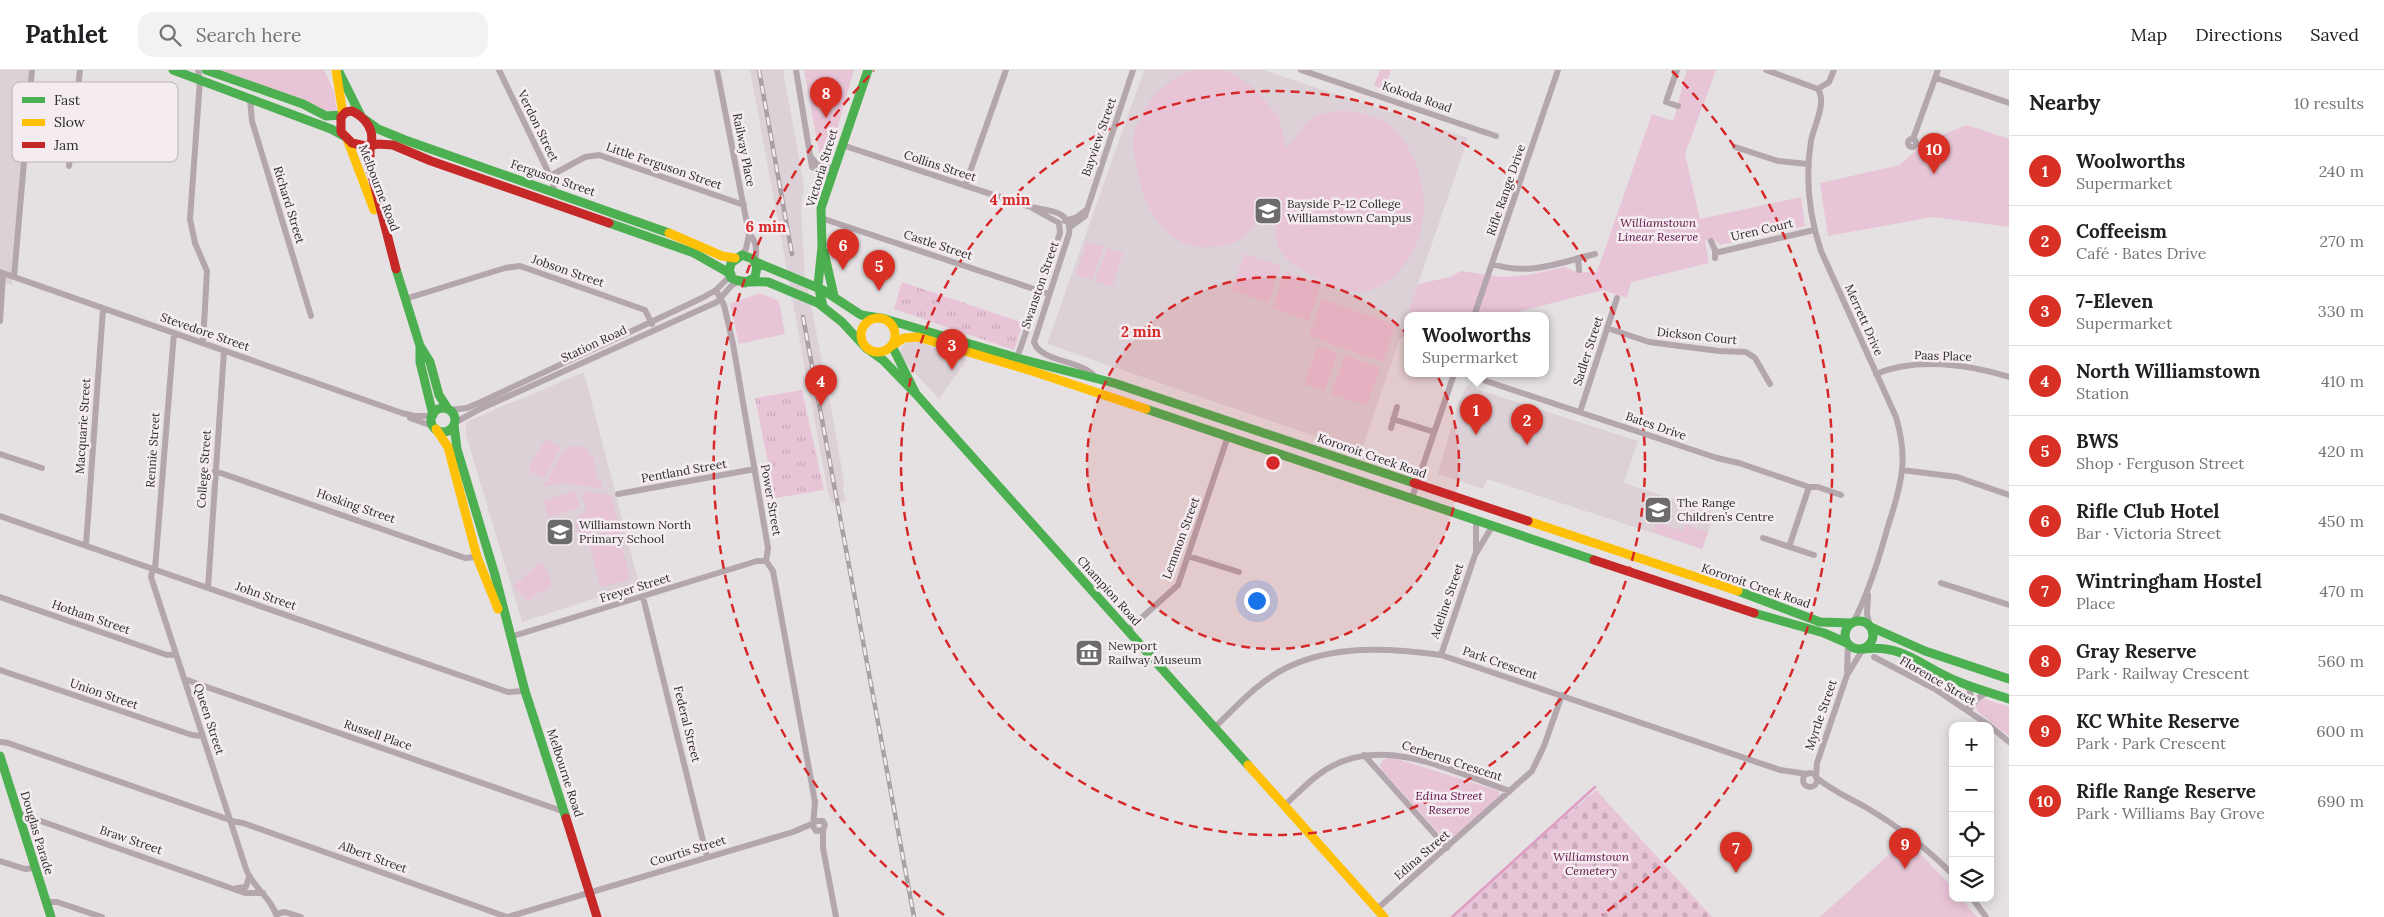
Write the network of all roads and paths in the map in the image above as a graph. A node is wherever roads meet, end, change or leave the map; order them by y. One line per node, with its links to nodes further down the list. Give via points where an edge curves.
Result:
1 (172, 70): 18 (main road)
2 (198, 70): 18 (street)
3 (206, 70): 23 (main road, via 303,104 326,116)
4 (337, 70): 23 (main road); 24 (main road)
5 (499, 70): 36 (street, Verdon Street)
6 (717, 70): 40 (street, Railway Place)
7 (796, 70): 35 (street, via 814,170)
8 (868, 70): 28 (main road, Victoria Street)
9 (1006, 70): 37 (street)
10 (1133, 70): 42 (street, Bayview Street)
11 (1301, 70): 25 (street, Kokoda Road)
12 (1558, 70): 56 (street, Rifle Range Drive)
13 (1677, 70): 22 (street, via 1666,102)
14 (1766, 70): 19 (street)
15 (1834, 70): 19 (street, via 1829,82)
16 (1938, 70): 17 (street)
17 (1936, 78): 21 (street); 27 (street, via 1926,97)
18 (200, 80): 20 (main road); 80 (street, via 190,219 195,243 207,270)
19 (1818, 89): 33 (street, Merrett Drive, via 1822,100)
20 (250, 99): 26 (main road, via 332,129); 73 (street, Richard Street, via 252,121)
21 (2009, 103)
22 (1678, 106)
23 (343, 114): 24 (main road, via 351,111); 26 (main road, via 340,126)
24 (363, 118): 29 (main road, via 371,131); 38 (main road, Ferguson Street, via 406,140)
25 (1496, 136)
26 (345, 138): 29 (main road, via 357,145); 50 (main road, Melbourne Road)
27 (1913, 139)
28 (842, 145): 35 (main road, Victoria Street); 37 (street, Collins Street)
29 (370, 146): 39 (main road, Ferguson Street, via 382,143 394,146); 50 (main road, Melbourne Road, via 370,168)
30 (1734, 147): 33 (street, via 1778,161)
31 (24, 162): 60 (street)
32 (69, 162): 34 (street)
33 (1808, 164): 47 (street, Merrett Drive)
34 (69, 166)
35 (833, 173): 43 (main road, Victoria Street)
36 (550, 176): 38 (street, Verdon Street); 40 (street, Little Ferguson Street, via 585,157 599,155)
37 (965, 186): 41 (street, Collins Street)
38 (554, 192): 39 (main road); 53 (main road, Ferguson Street, via 690,240 719,255)
39 (550, 203): 59 (main road, Ferguson Street, via 694,253)
40 (744, 205): 48 (street, Railway Place)
41 (1032, 208): 44 (street, Collins Street, via 1058,212); 45 (street, Collins Street)
42 (1085, 211): 44 (street); 46 (street, Bayview Street, via 1083,219)
43 (820, 218): 51 (main road, Victoria Street); 64 (street, Castle Street)
44 (1067, 220): 45 (street); 46 (street)
45 (1059, 223): 64 (street, Swanston Street, via 1060,233)
46 (1070, 227): 65 (street, Swanston Street)
47 (1814, 230): 49 (street, Uren Court, via 1715,256); 88 (street, Merrett Drive)
48 (749, 234): 53 (street, Railway Place, via 746,250); 55 (street, Railway Place, via 756,248)
49 (1711, 241)
50 (389, 246): 68 (main road, Melbourne Road)
51 (822, 246): 62 (main road, Victoria Street); 66 (main road, Victoria Street)
52 (1595, 254): 54 (street)
53 (739, 257): 55 (main road, via 749,256); 59 (main road, via 730,265)
54 (1578, 258): 56 (street, via 1525,270); 57 (street)
55 (756, 262): 61 (main road, via 756,275); 62 (main road)
56 (1492, 264): 72 (street, Rifle Range Drive)
57 (1579, 270)
58 (2, 273): 60 (street, Stevedore Street); 76 (street)
59 (731, 274): 61 (main road); 63 (street, Station Road)
60 (14, 277): 71 (street, Stevedore Street)
61 (742, 283): 69 (street, Station Road, via 731,286); 70 (main road, via 769,282)
62 (818, 288): 66 (main road); 70 (main road, Victoria Street)
63 (716, 290): 69 (street, Power Street); 75 (street, Station Road)
64 (1040, 291): 65 (street, Castle Street); 86 (street, Swanston Street)
65 (1049, 294): 92 (street, Swanston Street, via 1034,337 1036,349 1084,368)
66 (834, 296): 74 (main road, via 858,314)
67 (1617, 298): 77 (street, Sadler Street)
68 (405, 299): 75 (street, Jobson Street, via 520,266 641,308 648,312); 82 (main road, Melbourne Road)
69 (721, 299): 78 (street, Station Road); 109 (street, Power Street, via 733,344)
70 (822, 306): 83 (main road)
71 (103, 309): 79 (street, Stevedore Street); 123 (street, Macquarie Street)
72 (1475, 312)
73 (311, 316)
74 (881, 318): 81 (main road, via 894,327 896,338); 83 (main road, via 869,320 862,328 861,339); 86 (main road, Kororoit Creek Road)
75 (651, 320): 78 (street); 85 (street, Station Road)
76 (0, 321)
77 (1607, 328): 93 (street, Dickson Court, via 1650,342 1746,352 1756,358); 98 (street, Sadler Street)
78 (654, 329): 87 (street, Station Road)
79 (174, 333): 80 (street, Stevedore Street); 131 (street, Rennie Street)
80 (203, 343): 84 (street, Stevedore Street)
81 (892, 345): 83 (main road, via 882,352); 94 (main road, Champion Road, via 896,361); 95 (main road, Kororoit Creek Road, via 904,338 918,337)
82 (420, 346): 97 (main road, Melbourne Road, via 430,362 439,395); 100 (main road, Melbourne Road, via 420,362)
83 (868, 349): 94 (main road, Champion Road, via 883,358 904,385)
84 (224, 351): 99 (street, Stevedore Street); 111 (street, College Street)
85 (580, 354): 87 (street); 97 (street, Station Road, via 466,408)
86 (1017, 358): 92 (main road, Kororoit Creek Road)
87 (584, 362): 102 (street, Station Road)
88 (1876, 374): 91 (street, Paas Place, via 1900,367 1934,365 1973,368); 110 (street, Merrett Drive, via 1896,417)
89 (1453, 377): 105 (street)
90 (1474, 377): 98 (street, Bates Drive)
91 (2009, 377)
92 (1099, 379): 95 (main road); 112 (main road, Kororoit Creek Road)
93 (1770, 384)
94 (916, 394): 141 (main road, Champion Road)
95 (1102, 394): 106 (main road, Kororoit Creek Road)
96 (1397, 408): 101 (street)
97 (449, 410): 100 (main road, via 440,408); 102 (main road, via 454,415)
98 (1580, 412): 113 (street, Bates Drive)
99 (402, 413): 100 (street, Stevedore Street); 103 (street, Stevedore Street)
100 (432, 416): 103 (main road)
101 (1393, 419): 104 (street); 105 (street)
102 (454, 424): 103 (main road, via 446,431); 125 (main road, Melbourne Road, via 457,449)
103 (435, 428): 129 (main road, Melbourne Road, via 449,451)
104 (1391, 428)
105 (1434, 432): 112 (street)
106 (1228, 436): 117 (main road, Kororoit Creek Road); 128 (street, Lemmon Street)
107 (0, 454): 108 (street)
108 (42, 468)
109 (755, 469): 114 (street, Pentland Street); 130 (street, Power Street, via 768,548)
110 (1902, 470): 116 (street, via 1956,477); 133 (street, Merrett Drive)
111 (215, 471): 129 (street, Hosking Street, via 466,558); 135 (street, College Street)
112 (1417, 484): 117 (street); 118 (main road, Kororoit Creek Road)
113 (1809, 487): 115 (street, Bates Drive); 124 (street)
114 (618, 494)
115 (1841, 494)
116 (2009, 494)
117 (1412, 498): 120 (main road, Kororoit Creek Road)
118 (1487, 508): 121 (main road); 139 (main road, Kororoit Creek Road, via 1762,599 1820,622)
119 (0, 516): 123 (street, John Street)
120 (1476, 520): 121 (main road, Kororoit Creek Road); 126 (street, Adeline Street)
121 (1495, 526): 126 (street, Adeline Street); 143 (main road, Kororoit Creek Road, via 1778,621 1824,633)
122 (1763, 538): 124 (street)
123 (86, 545): 131 (street, John Street)
124 (1789, 547): 127 (street)
125 (489, 552): 129 (main road); 142 (main road, Melbourne Road)
126 (1475, 554): 146 (street, Adeline Street)
127 (1814, 555)
128 (1188, 556): 132 (street); 141 (street, Lemmon Street, via 1178,585)
129 (477, 557): 142 (main road, Melbourne Road)
130 (766, 561): 137 (street, Freyer Street, via 752,562); 179 (street, Power Street, via 773,570)
131 (154, 569): 135 (street, John Street); 145 (street, Queen Street, via 151,577)
132 (1239, 572)
133 (1871, 582): 139 (street, Merrett Drive); 140 (street, Merrett Drive, via 1867,605)
134 (1941, 583): 138 (street)
135 (208, 588): 153 (street, John Street, via 508,692)
136 (0, 597): 145 (street, Hotham Street, via 167,655)
137 (643, 597): 142 (street, Freyer Street); 181 (street, Federal Street)
138 (2009, 605)
139 (1852, 623): 140 (main road, via 1863,622); 143 (main road, via 1845,632)
140 (1870, 626): 144 (main road, via 1874,638); 151 (main road, via 1925,651)
141 (1128, 630): 159 (main road, Champion Road)
142 (510, 637): 153 (main road, Melbourne Road)
143 (1848, 644): 144 (main road); 149 (street, Myrtle Street)
144 (1864, 649): 149 (street, Myrtle Street); 152 (main road, via 1881,646 1895,649)
145 (176, 654): 150 (street, Queen Street)
146 (1441, 655): 155 (street, Park Crescent); 159 (street, Park Crescent, via 1364,648 1326,654 1284,669 1253,690)
147 (1874, 657): 157 (street, Florence Street)
148 (0, 670): 161 (street, Union Street)
149 (1847, 675): 166 (street, Myrtle Street)
150 (184, 679): 161 (street, Queen Street); 176 (street, Russell Place)
151 (2009, 679)
152 (1968, 685): 154 (main road); 157 (street, via 1971,696)
153 (525, 691): 176 (main road, Melbourne Road)
154 (1988, 692): 156 (main road); 157 (street, via 1978,698)
155 (1562, 695): 167 (street, Park Crescent); 174 (street, Edina Street, via 1535,767)
156 (2009, 699)
157 (1969, 710): 158 (street, Florence Street)
158 (1985, 722)
159 (1214, 728): 175 (main road, Champion Road)
160 (1994, 729): 163 (street, Florence Street)
161 (202, 736): 178 (street, Queen Street)
162 (0, 742): 178 (street, Albert Street)
163 (2009, 742)
164 (0, 756): 170 (main road, Douglas Parade)
165 (1364, 756): 174 (street, Cerberus Crescent, via 1395,754 1412,758); 175 (street, Cerberus Crescent, via 1342,762 1318,775); 180 (street)
166 (1817, 763): 168 (street, Myrtle Street); 169 (street, Myrtle Street)
167 (1790, 773): 168 (street, Park Crescent); 171 (street, Park Crescent)
168 (1807, 774): 169 (street); 171 (street)
169 (1816, 778): 172 (street); 173 (street)
170 (4, 782): 177 (main road, Douglas Parade)
171 (1804, 784): 172 (street)
172 (1812, 786): 173 (street)
173 (1831, 789): 184 (street, via 1902,830)
174 (1510, 791): 180 (street, Edina Street)
175 (1284, 806): 191 (main road, Champion Road)
176 (564, 812): 188 (main road, Melbourne Road)
177 (18, 813): 183 (main road, Douglas Parade); 186 (street, Braw Street)
178 (230, 820): 185 (street, Queen Street); 196 (street, Albert Street)
179 (817, 826): 181 (street, Courtis Street); 198 (street, Power Street)
180 (1447, 848): 191 (street, Edina Street)
181 (707, 857): 188 (street, Courtis Street)
182 (0, 860): 183 (street, via 25,869)
183 (35, 868): 189 (main road, Douglas Parade)
184 (1949, 871)
185 (249, 877): 186 (street, via 246,887); 187 (street)
186 (236, 888): 187 (street, Braw Street, via 248,893)
187 (263, 893): 192 (street)
188 (590, 894): 196 (street, Albert Street); 197 (main road, Melbourne Road)
189 (46, 902): 193 (main road, Douglas Parade); 194 (street, via 57,902)
190 (1975, 902): 200 (street)
191 (1377, 909): 199 (main road, Champion Road)
192 (277, 915): 195 (street, via 285,912)
193 (50, 917)
194 (102, 917)
195 (301, 917)
196 (507, 917)
197 (597, 917)
198 (836, 917)
199 (1384, 917)
200 (1986, 917)

